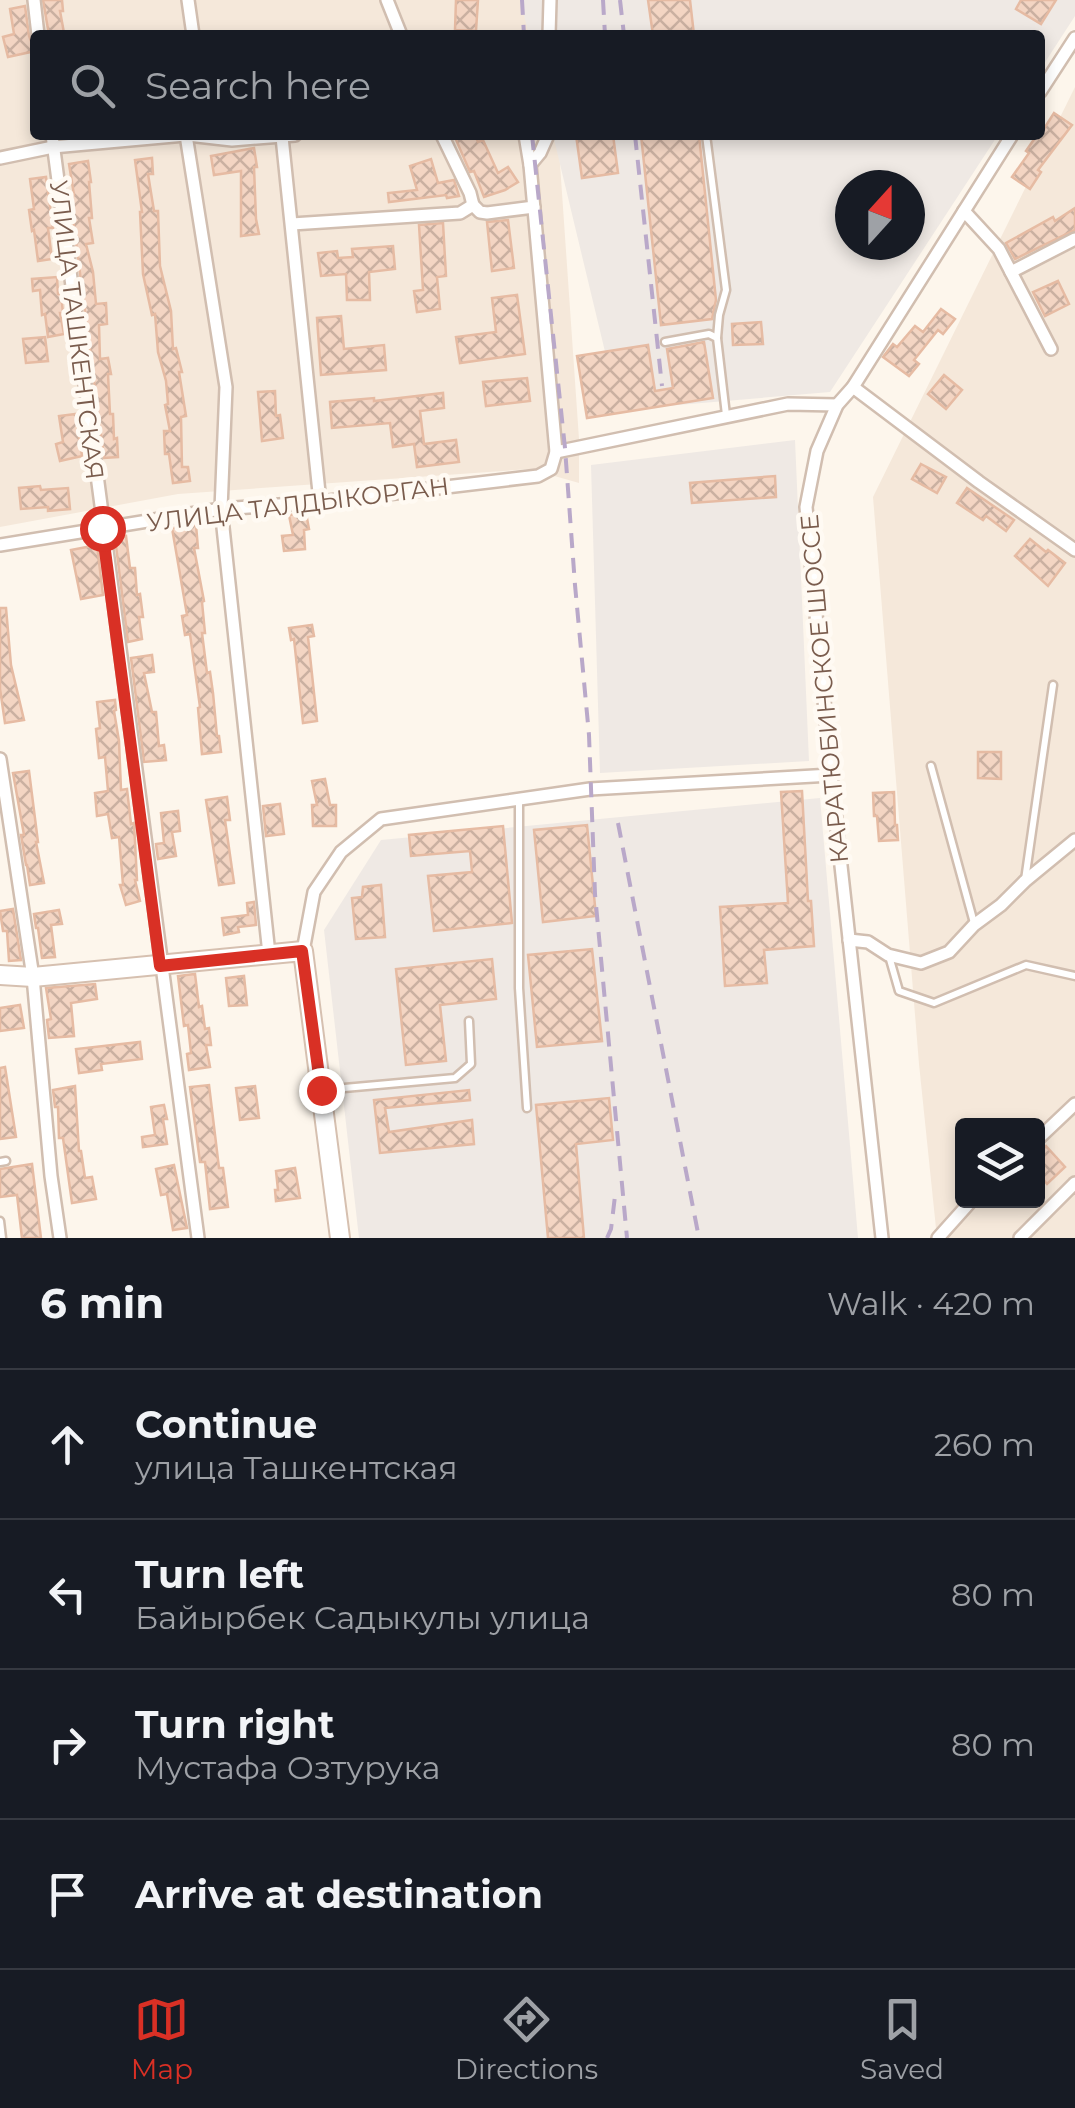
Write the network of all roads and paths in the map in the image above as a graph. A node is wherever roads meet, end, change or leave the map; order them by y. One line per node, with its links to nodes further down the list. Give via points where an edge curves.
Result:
1 (34, 0): 5 (street)
2 (188, 0): 6 (street)
3 (388, 0): 7 (street)
4 (550, 0): 8 (street)
5 (37, 30)
6 (192, 30)
7 (399, 30)
8 (549, 30)
9 (1075, 38): 10 (street)
10 (1045, 84)
11 (187, 140): 35 (street, via 226,388)
12 (288, 140): 24 (street)
13 (444, 140): 21 (street)
14 (526, 140): 20 (street)
15 (546, 140): 20 (street)
16 (707, 140): 27 (lane, via 726,290)
17 (1009, 140): 23 (street, КАРАТЮБИНСКОЕ ШОССЕ)
18 (52, 141): 19 (street); 36 (street, УЛИЦА ТАШКЕНТСКАЯ)
19 (0, 158)
20 (530, 166): 22 (street)
21 (473, 205): 22 (street, via 487,213); 24 (street, via 460,212)
22 (534, 207): 33 (street)
23 (964, 211): 26 (street); 30 (street, КАРАТЮБИНСКОЕ ШОССЕ)
24 (292, 224): 34 (street)
25 (1075, 239): 26 (street)
26 (1011, 272): 29 (street)
27 (717, 338): 28 (lane); 32 (lane)
28 (665, 342)
29 (1050, 349)
30 (853, 387): 31 (street, КАРАТЮБИНСКОЕ ШОССЕ); 38 (street)
31 (836, 405): 32 (street, via 788,404); 42 (street, КАРАТЮБИНСКОЕ ШОССЕ, via 806,507)
32 (726, 415): 33 (street)
33 (556, 452): 34 (street, УЛИЦА ТАЛДЫКОРГАН, via 551,468 538,476)
34 (320, 502): 35 (street, УЛИЦА ТАЛДЫКОРГАН)
35 (221, 509): 36 (street, УЛИЦА ТАЛДЫКОРГАН); 49 (street)
36 (102, 528): 37 (street, УЛИЦА ТАЛДЫКОРГАН); 51 (street, УЛИЦА ТАШКЕНТСКАЯ)
37 (0, 546)
38 (1075, 550)
39 (1053, 685): 45 (lane)
40 (0, 758): 54 (street)
41 (930, 766): 46 (lane)
42 (831, 775): 43 (street); 47 (street, КАРАТЮБИНСКОЕ ШОССЕ)
43 (519, 799): 48 (street, via 381,819 341,852 314,892); 58 (lane)
44 (1075, 840): 45 (street)
45 (1025, 881): 46 (street)
46 (974, 925): 50 (street, via 949,952 921,963)
47 (849, 940): 50 (street); 67 (street, КАРАТЮБИНСКОЕ ШОССЕ)
48 (302, 951): 49 (street); 56 (street)
49 (269, 954): 51 (street)
50 (888, 954): 53 (lane, via 900,991 934,1004 1026,964)
51 (160, 966): 54 (street); 65 (street, УЛИЦА ТАШКЕНТСКАЯ)
52 (0, 975): 54 (street)
53 (1075, 976)
54 (33, 977): 64 (street)
55 (469, 1021): 56 (lane, via 471,1064 455,1078)
56 (321, 1090): 66 (street)
57 (1075, 1104): 59 (street)
58 (527, 1108)
59 (1045, 1132)
60 (1075, 1183): 69 (street)
61 (965, 1208): 68 (street)
62 (0, 1221): 63 (lane)
63 (2, 1238)
64 (60, 1238)
65 (198, 1238)
66 (340, 1238)
67 (882, 1238)
68 (938, 1238)
69 (1020, 1238)

